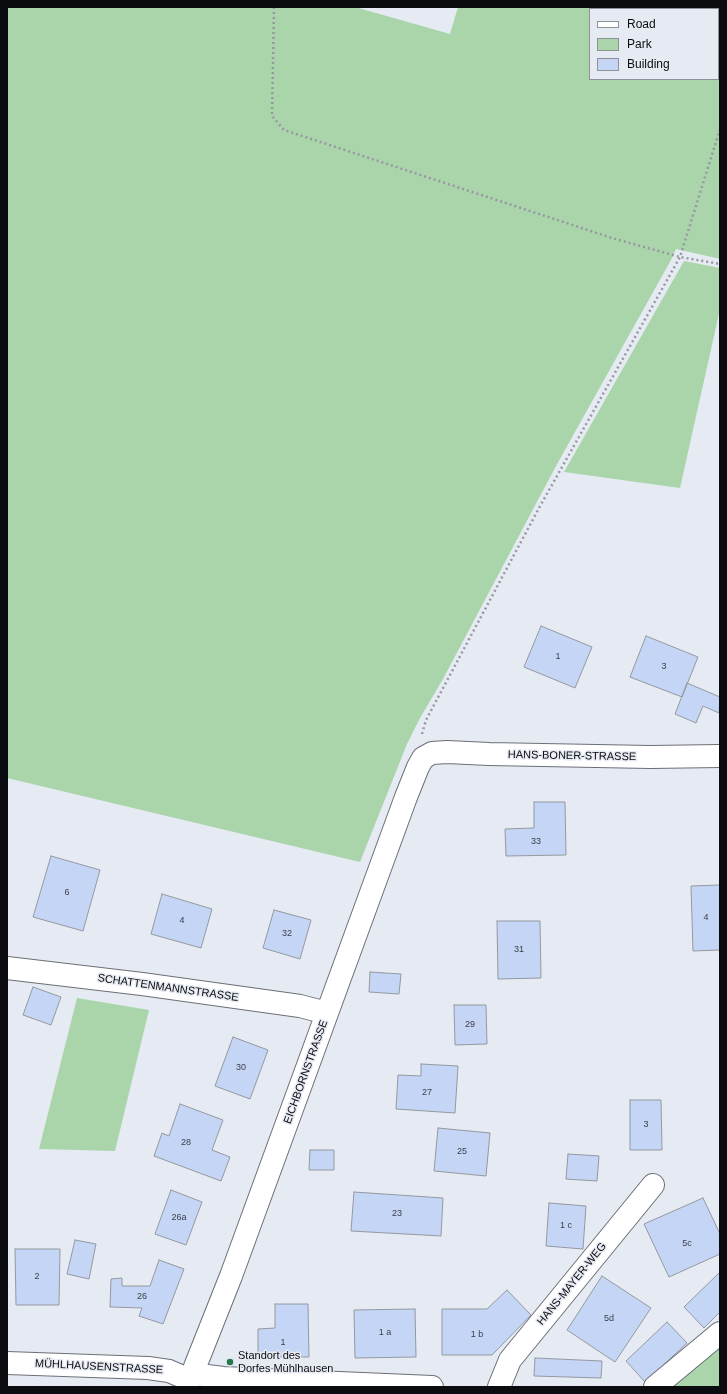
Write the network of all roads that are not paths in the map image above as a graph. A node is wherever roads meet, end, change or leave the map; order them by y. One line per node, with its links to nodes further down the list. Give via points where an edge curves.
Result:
1 (425, 756): 2 (street, HANS-BONER-STRASSE, via 447,752 650,758); 4 (street, EICHBORNSTRASSE, via 406,797)
2 (720, 756)
3 (7, 968): 4 (street, SCHATTENMANNSTRASSE, via 300,1006)
4 (327, 1013): 8 (street, EICHBORNSTRASSE, via 231,1276)
5 (653, 1185): 10 (street, HANS-MAYER-WEG, via 510,1360)
6 (720, 1334): 11 (street)
7 (7, 1363): 8 (street, MÜHLHAUSENSTRASSE, via 148,1368 169,1371)
8 (190, 1380): 9 (street, via 207,1376)
9 (432, 1387)
10 (499, 1387)
11 (655, 1387)

